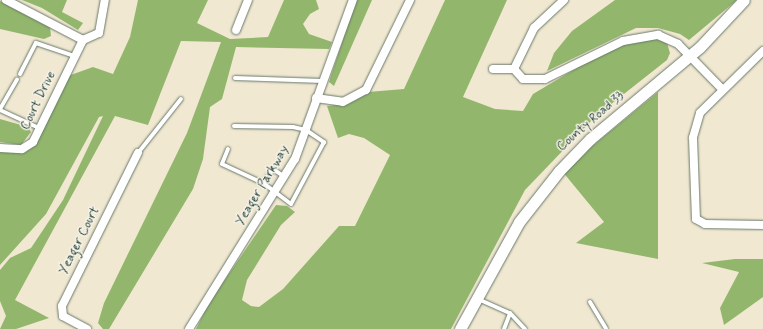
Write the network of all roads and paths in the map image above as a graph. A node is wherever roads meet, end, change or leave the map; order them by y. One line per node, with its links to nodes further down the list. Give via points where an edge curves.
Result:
1 (6, 0): 9 (street)
2 (105, 0): 9 (street, via 97,36)
3 (248, 0): 8 (street)
4 (352, 0): 18 (street, Yeager Parkway)
5 (410, 0): 20 (street, via 366,90 343,102)
6 (564, 0): 14 (street, via 534,28)
7 (744, 0): 12 (street, County Road 33)
8 (236, 30)
9 (83, 40): 11 (street, Court Drive)
10 (763, 51): 19 (street)
11 (74, 56): 15 (lane, via 36,43); 24 (street, Court Drive)
12 (690, 56): 14 (street, via 669,38 647,36 623,41 545,79 523,79); 19 (street); 33 (street, County Road 33, via 590,139 559,171 519,222)
13 (493, 69): 14 (street)
14 (514, 69)
15 (20, 74)
16 (235, 78): 18 (lane)
17 (17, 79): 22 (lane)
18 (323, 81): 20 (street, Yeager Parkway)
19 (723, 90): 32 (street, via 700,113 694,129 694,216 705,224)
20 (316, 98): 25 (street, Yeager Parkway)
21 (181, 99): 28 (lane)
22 (0, 109): 24 (lane)
23 (234, 126): 25 (lane)
24 (39, 128): 26 (street, Court Drive, via 26,147)
25 (306, 130): 29 (street, Yeager Parkway); 31 (lane, via 324,142 292,204)
26 (0, 148)
27 (228, 150): 30 (lane, via 222,164)
28 (138, 153): 36 (street, Yeager Court, via 63,302 63,316)
29 (285, 177): 30 (lane, via 273,168); 31 (street, Yeager Parkway)
30 (263, 183): 31 (lane)
31 (276, 193): 37 (street, Yeager Parkway)
32 (763, 225)
33 (476, 299): 35 (lane); 38 (street, County Road 33)
34 (590, 302): 41 (lane)
35 (510, 313): 39 (lane); 40 (lane)
36 (87, 329)
37 (189, 329)
38 (460, 329)
39 (504, 329)
40 (525, 329)
41 (606, 329)

